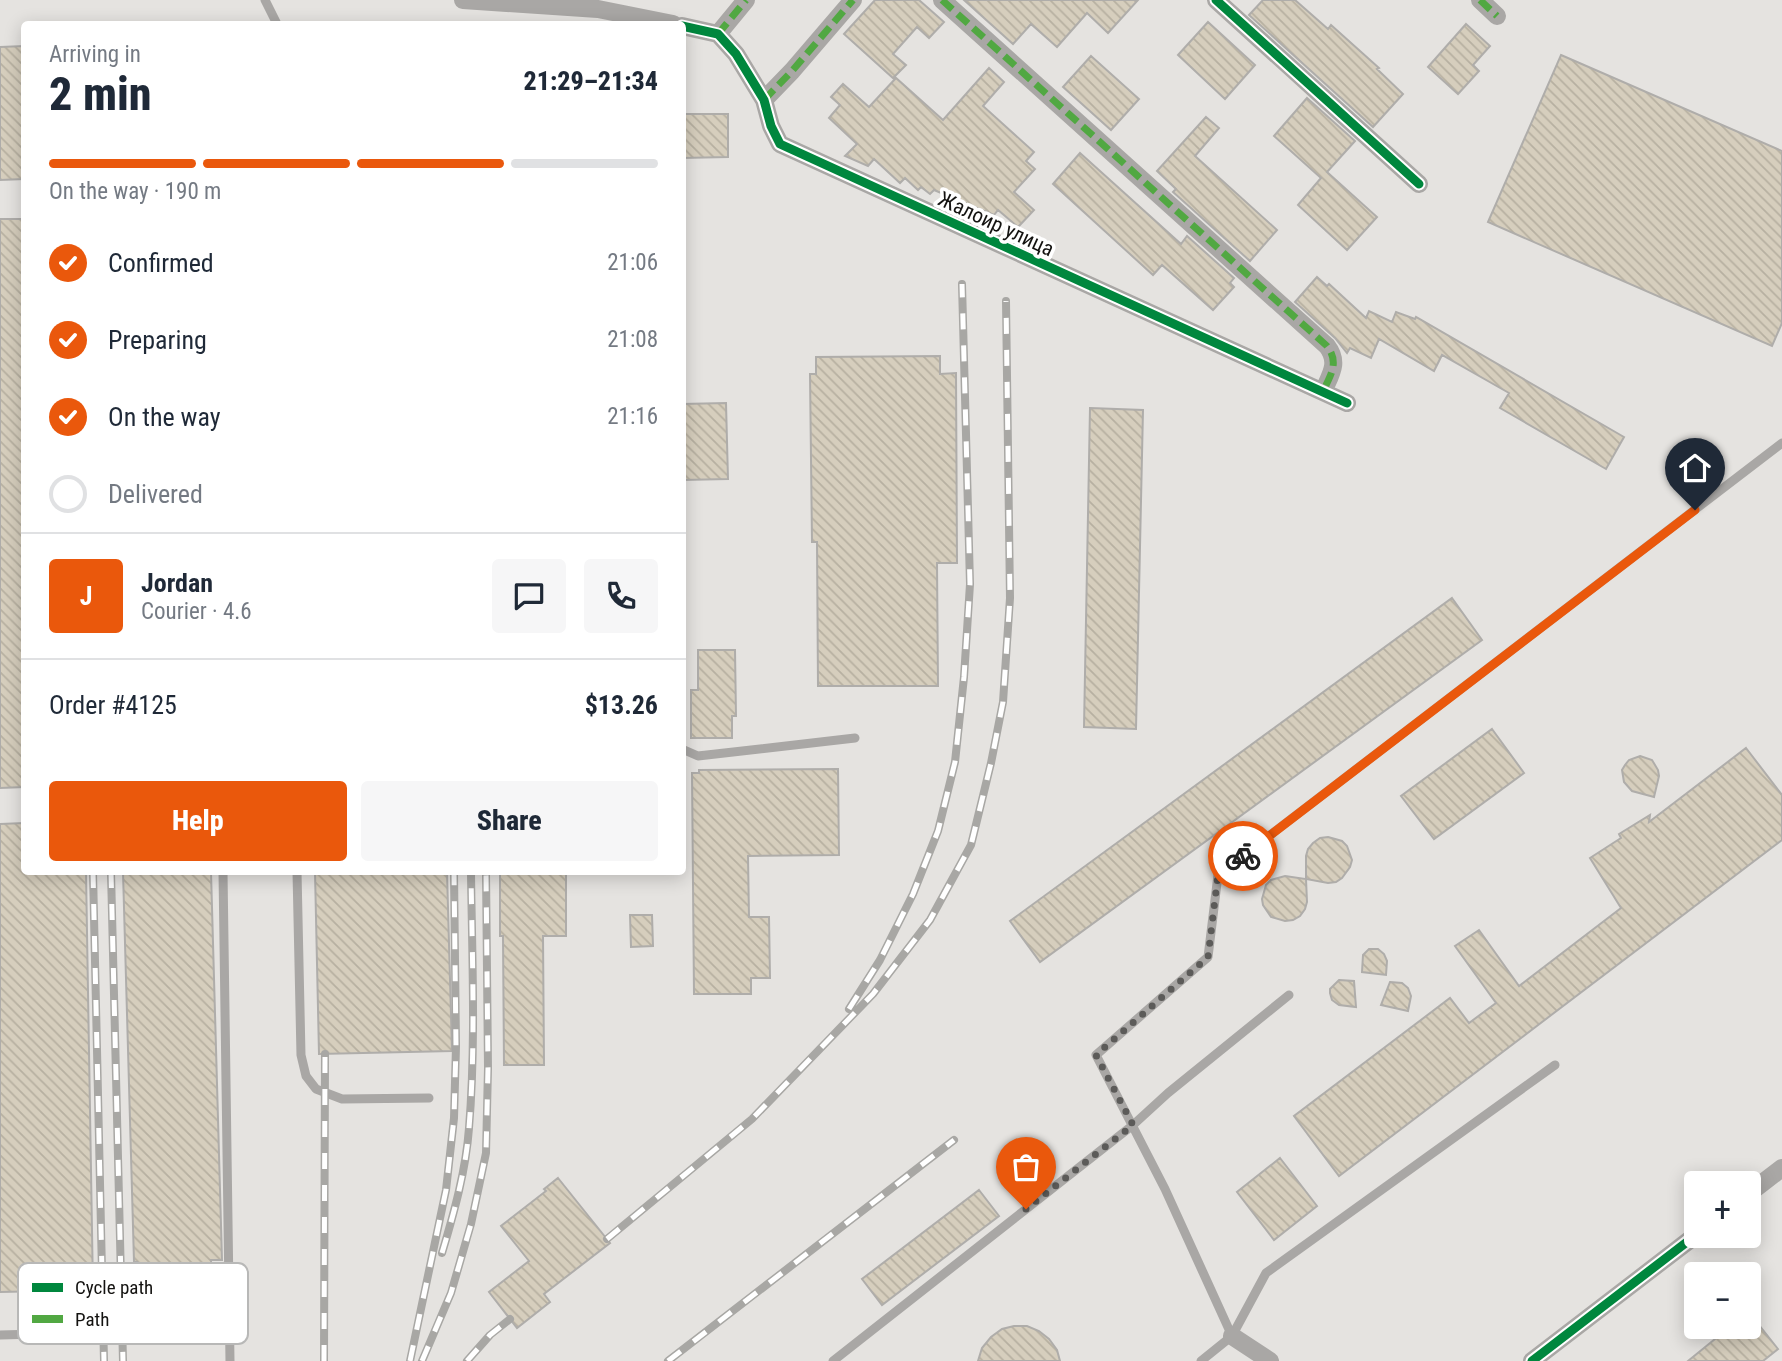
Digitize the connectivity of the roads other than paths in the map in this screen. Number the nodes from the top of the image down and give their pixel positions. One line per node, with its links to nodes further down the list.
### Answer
1 (265, 0): 9 (lane)
2 (463, 0): 10 (street)
3 (746, 0): 12 (street)
4 (853, 0): 13 (street)
5 (942, 0): 15 (street)
6 (1216, 0): 14 (street)
7 (1480, 0): 8 (street)
8 (1497, 16)
9 (276, 21)
10 (658, 21)
11 (686, 27): 12 (street)
12 (718, 34): 13 (street, Жалоир улица)
13 (764, 100): 15 (street, Жалоир улица)
14 (1419, 184)
15 (1323, 392): 16 (street, Жалоир улица)
16 (1347, 403)
17 (1782, 443): 25 (lane)
18 (855, 738): 19 (lane)
19 (686, 751)
20 (223, 875): 29 (lane)
21 (297, 875): 24 (lane)
22 (1289, 995): 25 (lane)
23 (1555, 1065): 32 (lane)
24 (429, 1098)
25 (1133, 1125): 32 (lane); 33 (lane)
26 (1782, 1168): 27 (street)
27 (1761, 1184)
28 (1684, 1244): 36 (street)
29 (228, 1263)
30 (0, 1335): 31 (lane)
31 (18, 1335)
32 (1232, 1336): 34 (lane); 35 (street)
33 (833, 1361)
34 (1201, 1361)
35 (1270, 1361)
36 (1532, 1361)

